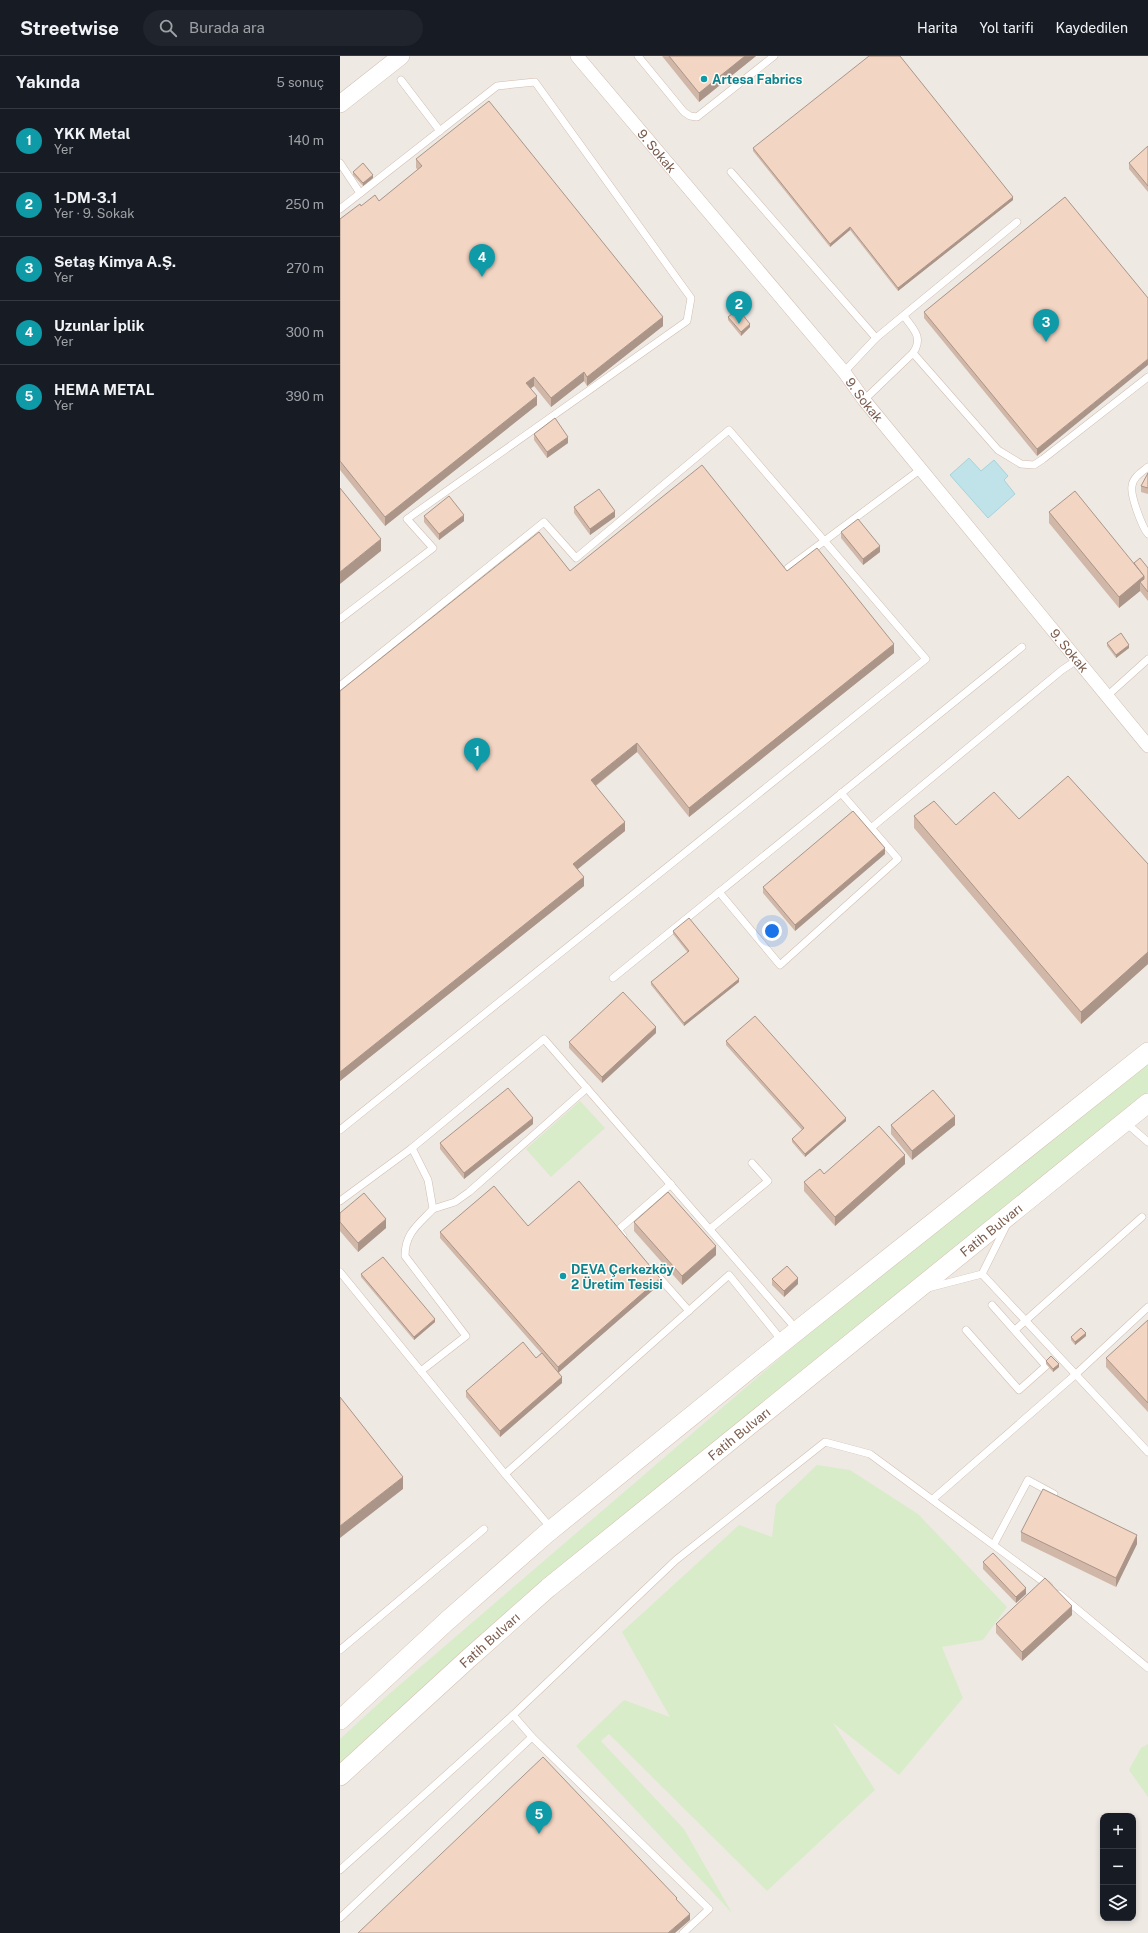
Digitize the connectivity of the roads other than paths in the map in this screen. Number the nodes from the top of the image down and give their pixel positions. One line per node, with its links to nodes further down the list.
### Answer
1 (401, 56): 6 (street)
2 (576, 56): 16 (street, 9. Sokak)
3 (638, 56): 4 (lane)
4 (774, 56)
5 (401, 80): 7 (lane)
6 (340, 104)
7 (440, 131): 10 (lane); 24 (lane)
8 (340, 163): 10 (lane)
9 (731, 172): 14 (lane)
10 (360, 193): 11 (lane)
11 (340, 209)
12 (1017, 222): 13 (lane)
13 (904, 316): 14 (lane); 15 (lane)
14 (876, 338): 16 (lane)
15 (913, 353): 17 (lane); 18 (lane)
16 (844, 372): 18 (street, 9. Sokak)
17 (1148, 377)
18 (864, 400): 20 (street, 9. Sokak)
19 (1148, 467): 21 (lane)
20 (921, 469): 22 (lane); 27 (street, 9. Sokak)
21 (1148, 534)
22 (824, 541): 23 (lane); 28 (lane); 39 (lane)
23 (788, 568)
24 (340, 619)
25 (1022, 647): 31 (lane)
26 (1148, 659): 29 (lane)
27 (1077, 660): 29 (street, 9. Sokak); 32 (lane)
28 (340, 686)
29 (1107, 696): 30 (street, 9. Sokak)
30 (1148, 746)
31 (841, 793): 32 (lane); 33 (lane)
32 (871, 828): 33 (lane)
33 (719, 892): 34 (lane)
34 (613, 978)
35 (1148, 1052): 60 (main road)
36 (587, 1088): 41 (lane); 43 (lane); 45 (lane)
37 (1148, 1103): 38 (main road, Fatih Bulvarı)
38 (1124, 1122): 40 (lane); 46 (main road, Fatih Bulvarı)
39 (340, 1130)
40 (1148, 1142)
41 (412, 1148): 44 (lane); 45 (lane)
42 (752, 1163): 48 (lane)
43 (671, 1184): 48 (lane); 49 (lane)
44 (340, 1201)
45 (433, 1209): 61 (lane)
46 (1012, 1212): 52 (lane); 53 (main road, Fatih Bulvarı)
47 (1142, 1217): 57 (lane)
48 (710, 1229): 60 (lane)
49 (628, 1242)
50 (643, 1259): 56 (lane)
51 (340, 1272): 61 (lane)
52 (982, 1274): 53 (lane); 57 (lane)
53 (915, 1292): 75 (main road, Fatih Bulvarı)
54 (992, 1305): 59 (lane)
55 (1148, 1307): 62 (lane)
56 (689, 1311): 60 (lane); 64 (lane)
57 (1025, 1321): 59 (lane); 62 (lane)
58 (966, 1330): 59 (lane)
59 (1015, 1330)
60 (791, 1337): 68 (main road)
61 (421, 1371): 64 (lane)
62 (1075, 1375): 63 (lane); 66 (lane)
63 (1148, 1452)
64 (505, 1474): 68 (lane)
65 (1054, 1494): 69 (lane)
66 (932, 1499): 69 (lane); 72 (lane)
67 (484, 1529): 70 (lane)
68 (552, 1529): 73 (main road)
69 (994, 1544): 71 (lane)
70 (340, 1650)
71 (1148, 1668)
72 (513, 1715): 74 (lane); 76 (lane)
73 (340, 1720)
74 (532, 1737): 77 (lane); 78 (lane)
75 (340, 1776)
76 (340, 1870)
77 (340, 1918)
78 (683, 1933)

